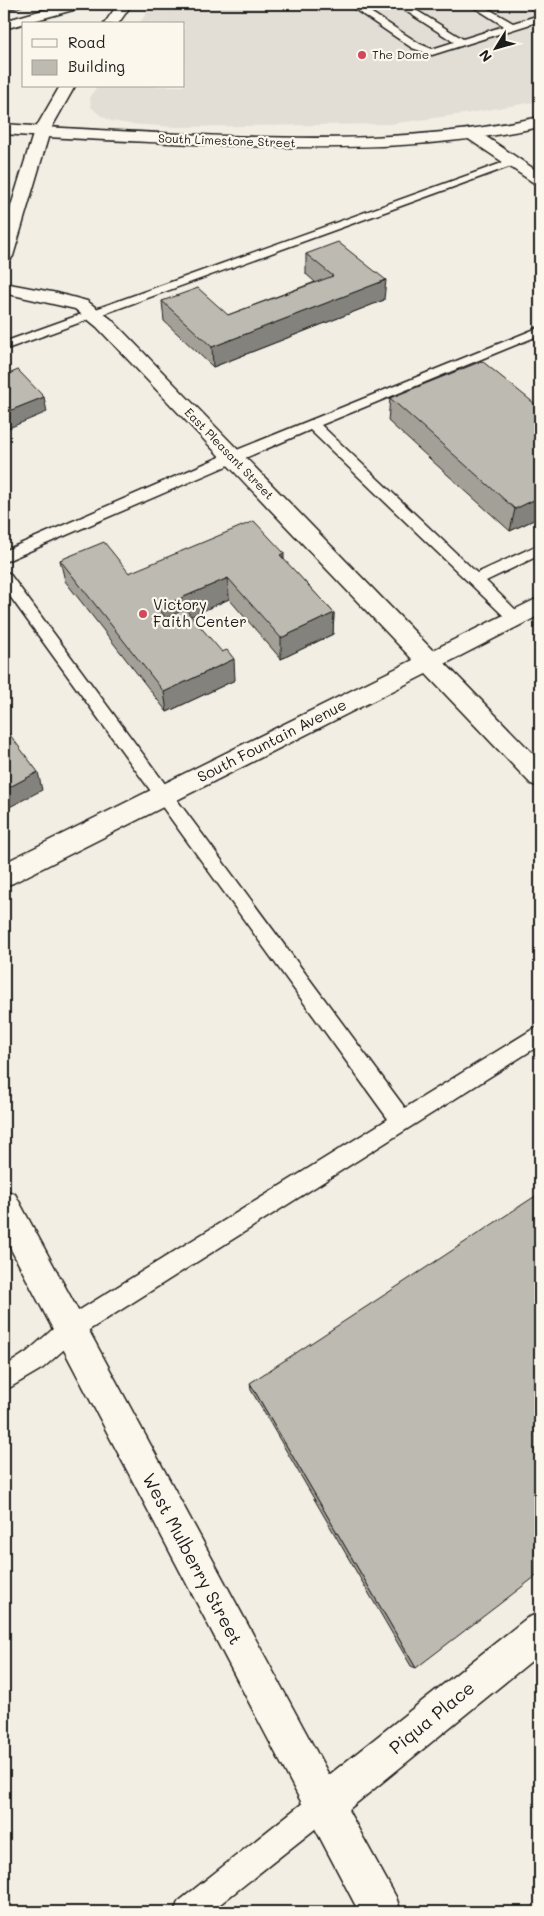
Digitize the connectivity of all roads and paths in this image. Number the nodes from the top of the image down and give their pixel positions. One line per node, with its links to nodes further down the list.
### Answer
1 (79, 4): 10 (street)
2 (125, 4): 9 (street)
3 (352, 4): 12 (lane)
4 (400, 4): 12 (lane)
5 (474, 4): 11 (lane)
6 (529, 4): 7 (lane)
7 (540, 10)
8 (540, 18): 11 (lane)
9 (112, 22)
10 (4, 25)
11 (512, 27): 12 (lane)
12 (462, 43)
13 (67, 88): 16 (street)
14 (540, 122): 17 (street, South Limestone Street)
15 (4, 129): 16 (street, South Limestone Street)
16 (42, 131): 17 (street, South Limestone Street); 20 (street)
17 (473, 135): 18 (street)
18 (513, 162): 19 (street); 22 (lane)
19 (540, 180)
20 (4, 256)
21 (4, 288): 22 (street, East Pleasant Street)
22 (92, 314): 24 (lane); 26 (street, East Pleasant Street)
23 (540, 331): 25 (lane)
24 (4, 346)
25 (312, 424): 26 (lane); 30 (lane)
26 (232, 457): 28 (lane); 33 (street, East Pleasant Street)
27 (540, 549): 30 (lane)
28 (4, 557)
29 (4, 577): 35 (lane)
30 (475, 580): 32 (lane)
31 (540, 605): 32 (street, South Fountain Avenue)
32 (515, 618): 33 (street, South Fountain Avenue)
33 (429, 662): 34 (street, East Pleasant Street); 35 (street, South Fountain Avenue)
34 (540, 777)
35 (163, 795): 36 (street, South Fountain Avenue); 38 (lane)
36 (4, 875)
37 (540, 1036): 38 (lane)
38 (403, 1122): 40 (lane)
39 (4, 1205): 40 (street, West Mulberry Street)
40 (70, 1329): 41 (lane); 43 (street, West Mulberry Street)
41 (4, 1380)
42 (540, 1631): 43 (street, Piqua Place)
43 (324, 1804): 44 (lane); 45 (street, West Mulberry Street)
44 (188, 1912)
45 (381, 1912)

